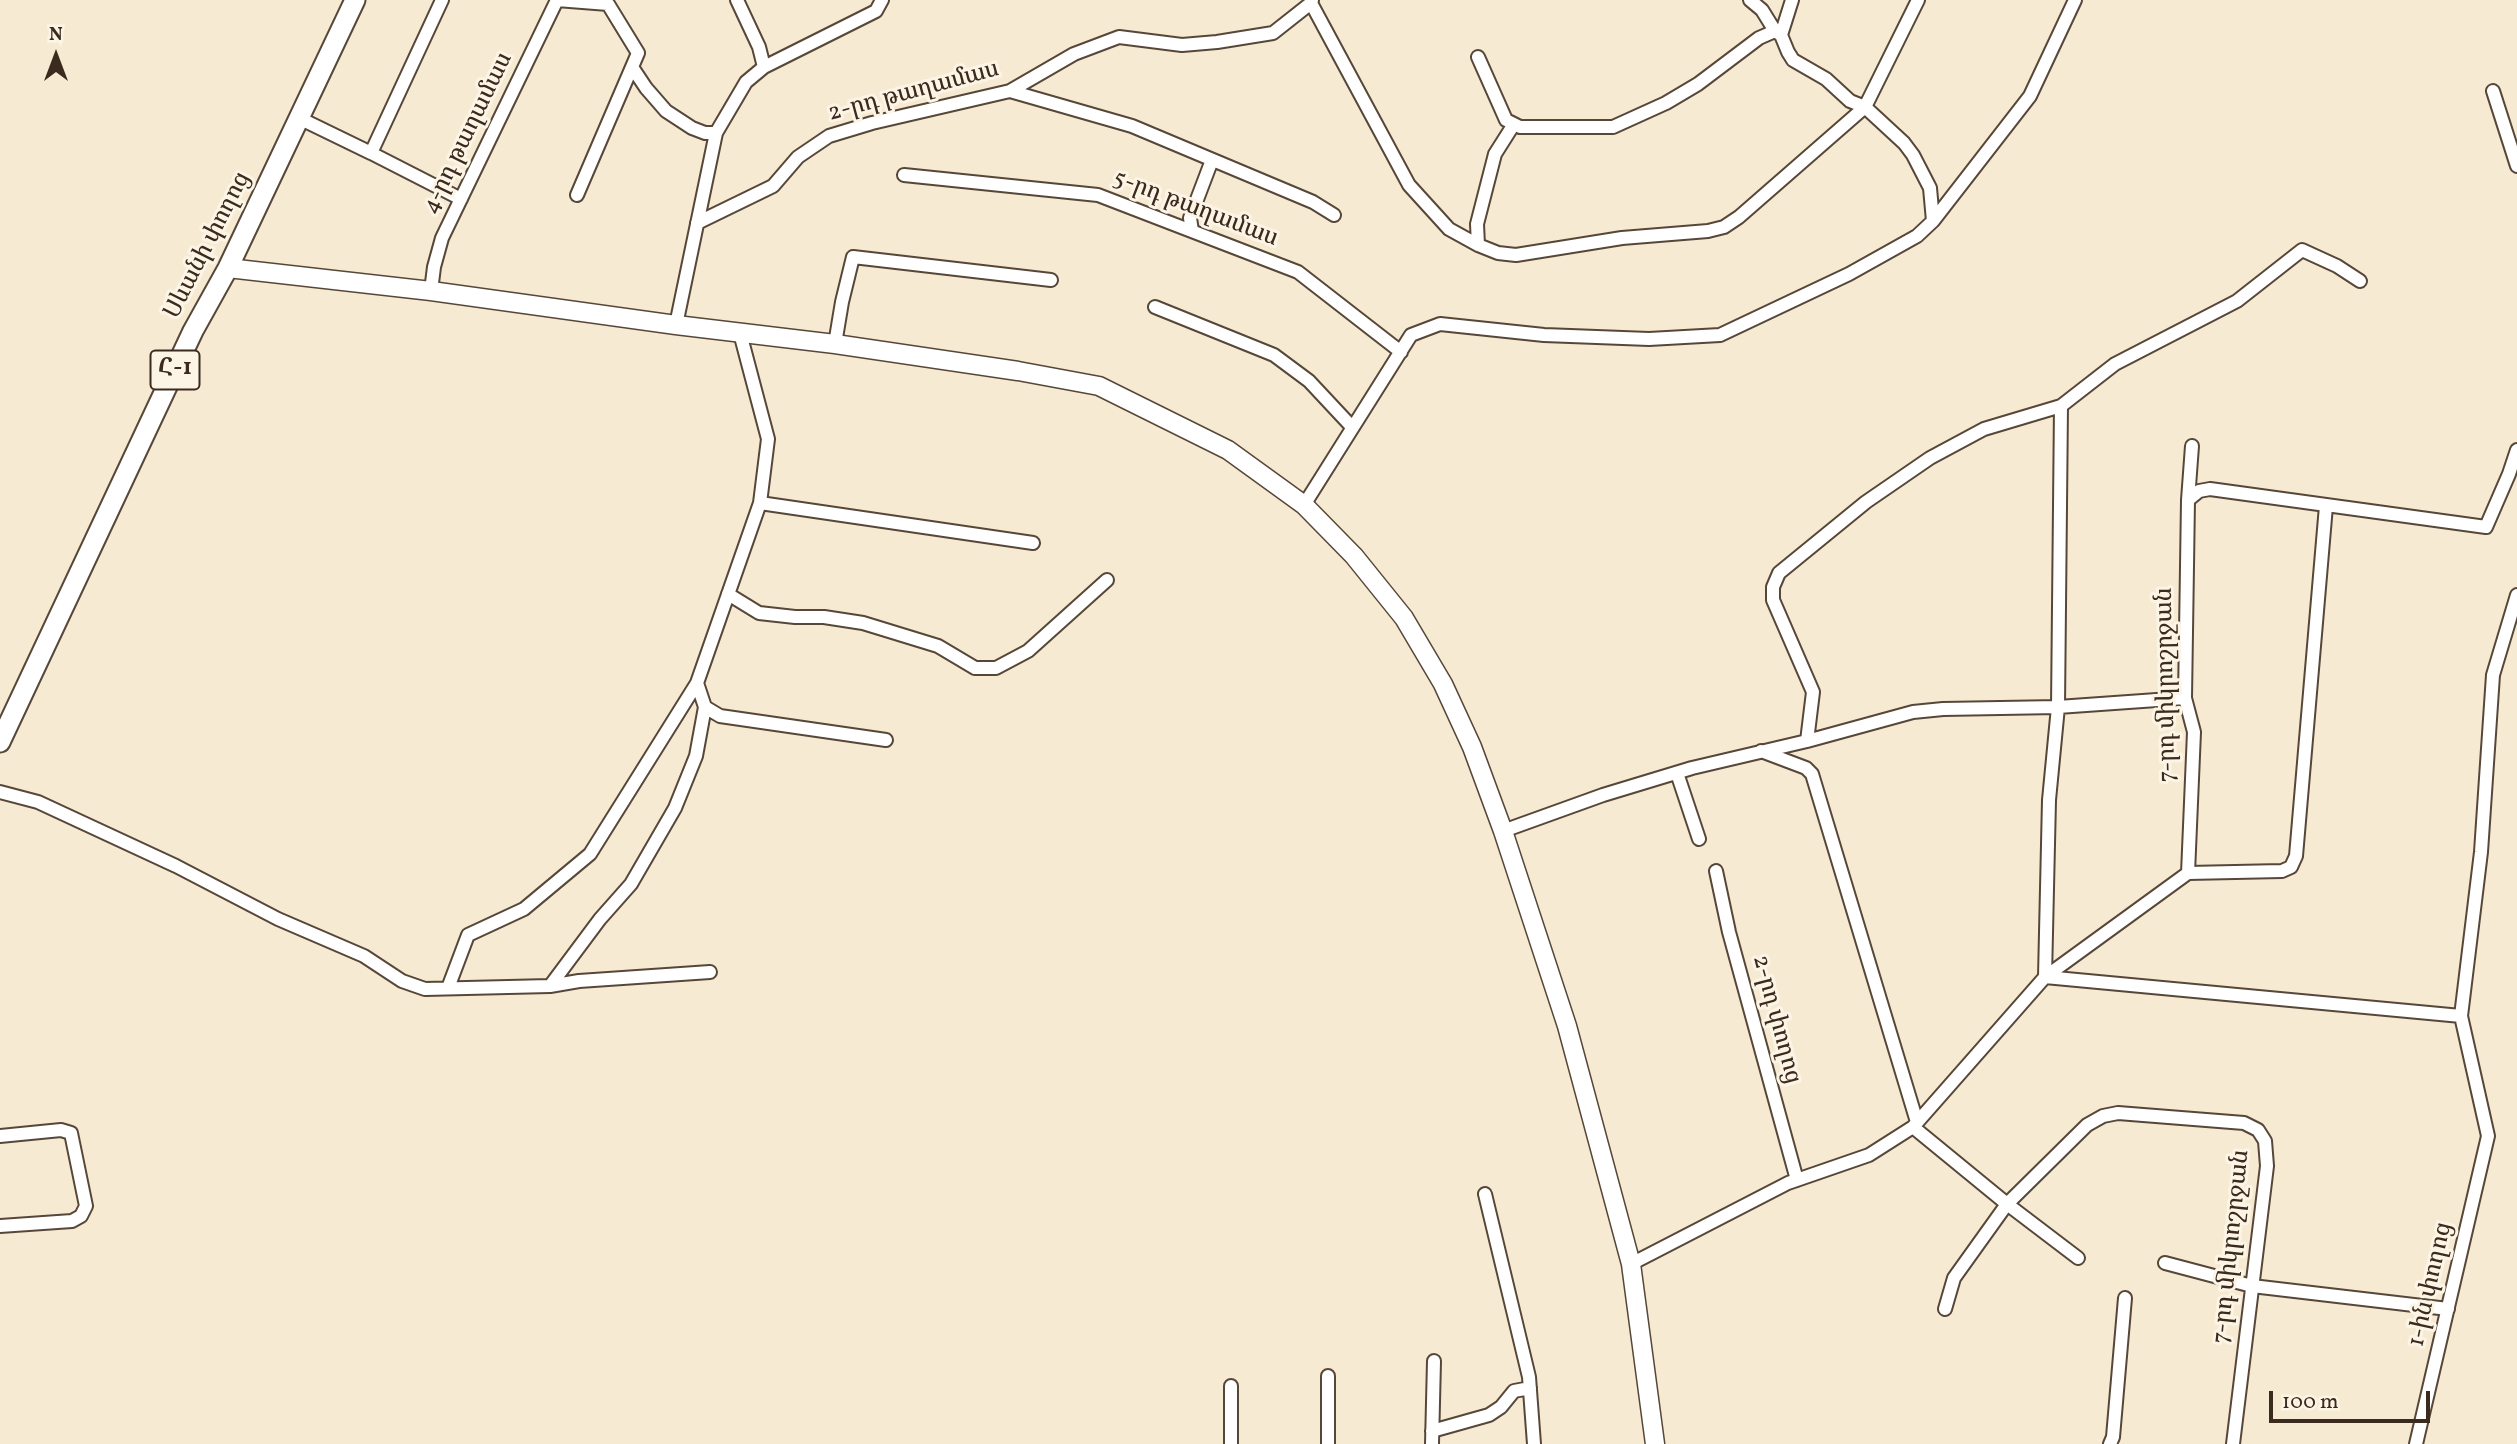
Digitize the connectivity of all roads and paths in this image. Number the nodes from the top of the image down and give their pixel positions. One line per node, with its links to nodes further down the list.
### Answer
1 (355, 0): 19 (main road, Սևանի փողոց / Հ-1)
2 (442, 0): 22 (street)
3 (557, 0): 11 (street); 27 (street, 4-րդ թաղամաս)
4 (737, 0): 15 (street)
5 (882, 0): 15 (street)
6 (1750, 0): 12 (street)
7 (1792, 0): 12 (street)
8 (1918, 0): 18 (street)
9 (2075, 0): 29 (street)
10 (1312, 1): 16 (street, 2-րդ թաղամաս); 32 (street)
11 (607, 2): 14 (street)
12 (1778, 33): 18 (street); 20 (street)
13 (1478, 57): 20 (street)
14 (632, 67): 21 (street); 26 (street)
15 (764, 67): 21 (street)
16 (1010, 91): 23 (street); 30 (street, 2-րդ թաղամաս)
17 (2493, 91): 24 (street)
18 (1865, 107): 29 (street); 32 (street)
19 (299, 118): 22 (street); 33 (main road, Սևանի փողոց / Հ-1)
20 (1514, 124): 32 (street)
21 (716, 133): 30 (street)
22 (371, 153): 27 (street)
23 (1212, 160): 28 (street); 31 (street)
24 (2517, 166)
25 (904, 175): 31 (street, 5-րդ թաղամաս)
26 (577, 195)
27 (460, 199): 36 (street, 4-րդ թաղամաս)
28 (1334, 215)
29 (1933, 220): 41 (street)
30 (697, 223): 38 (street)
31 (1192, 231): 41 (street, 5-րդ թաղամաս)
32 (1478, 245)
33 (228, 268): 36 (main road); 60 (main road, Սևանի փողոց / Հ-1)
34 (1051, 280): 40 (street)
35 (2360, 281): 42 (street)
36 (431, 291): 38 (main road)
37 (1155, 307): 43 (street)
38 (676, 325): 39 (main road)
39 (740, 333): 40 (main road); 47 (street)
40 (835, 344): 48 (main road)
41 (1401, 352): 43 (street)
42 (2061, 406): 57 (street); 59 (street)
43 (1352, 427): 48 (street)
44 (2192, 446): 46 (street, 7-րդ միկրոշրջան)
45 (2517, 450): 49 (street)
46 (2188, 500): 49 (street); 55 (street, 7-րդ միկրոշրջան)
47 (760, 503): 50 (street); 52 (street)
48 (1304, 505): 64 (main road)
49 (2326, 506): 67 (street)
50 (1033, 543)
51 (1107, 580): 52 (street)
52 (728, 594): 54 (street)
53 (2517, 594): 72 (street)
54 (697, 683): 56 (street); 71 (street)
55 (2185, 698): 57 (street); 67 (street, 7-րդ միկրոշրջան)
56 (705, 707): 58 (street); 70 (street)
57 (2058, 707): 59 (street); 69 (street)
58 (886, 740)
59 (1807, 741): 61 (street)
60 (0, 742)
61 (1759, 750): 62 (street); 73 (street)
62 (1678, 772): 64 (street); 65 (street)
63 (0, 792): 71 (street)
64 (1503, 831): 80 (main road)
65 (1699, 839)
66 (1716, 872): 75 (street, 2-րդ փողոց)
67 (2188, 873): 69 (street)
68 (710, 972): 70 (street)
69 (2045, 977): 72 (street); 73 (street)
70 (550, 986): 71 (street)
71 (448, 988)
72 (2461, 1016): 85 (street, 1-ին փողոց)
73 (1915, 1124): 75 (street); 77 (street)
74 (0, 1136): 78 (street)
75 (1797, 1180): 80 (street)
76 (1485, 1194): 89 (street)
77 (2007, 1204): 79 (street); 82 (street, 7-րդ միկրոշրջան); 84 (street, 7-րդ միկրոշրջան)
78 (0, 1226)
79 (2078, 1258)
80 (1632, 1264): 94 (main road)
81 (2165, 1264): 82 (street)
82 (2252, 1286): 85 (street); 96 (street, 7-րդ միկրոշրջան)
83 (2124, 1298): 95 (street)
84 (1945, 1309)
85 (2448, 1309): 97 (street, 1-ին փողոց)
86 (1434, 1361): 90 (street)
87 (1328, 1376): 92 (street)
88 (1231, 1386): 91 (street)
89 (1530, 1388): 90 (street); 93 (street)
90 (1432, 1438)
91 (1231, 1444)
92 (1328, 1444)
93 (1534, 1444)
94 (1655, 1444)
95 (2110, 1444)
96 (2233, 1444)
97 (2416, 1444)

